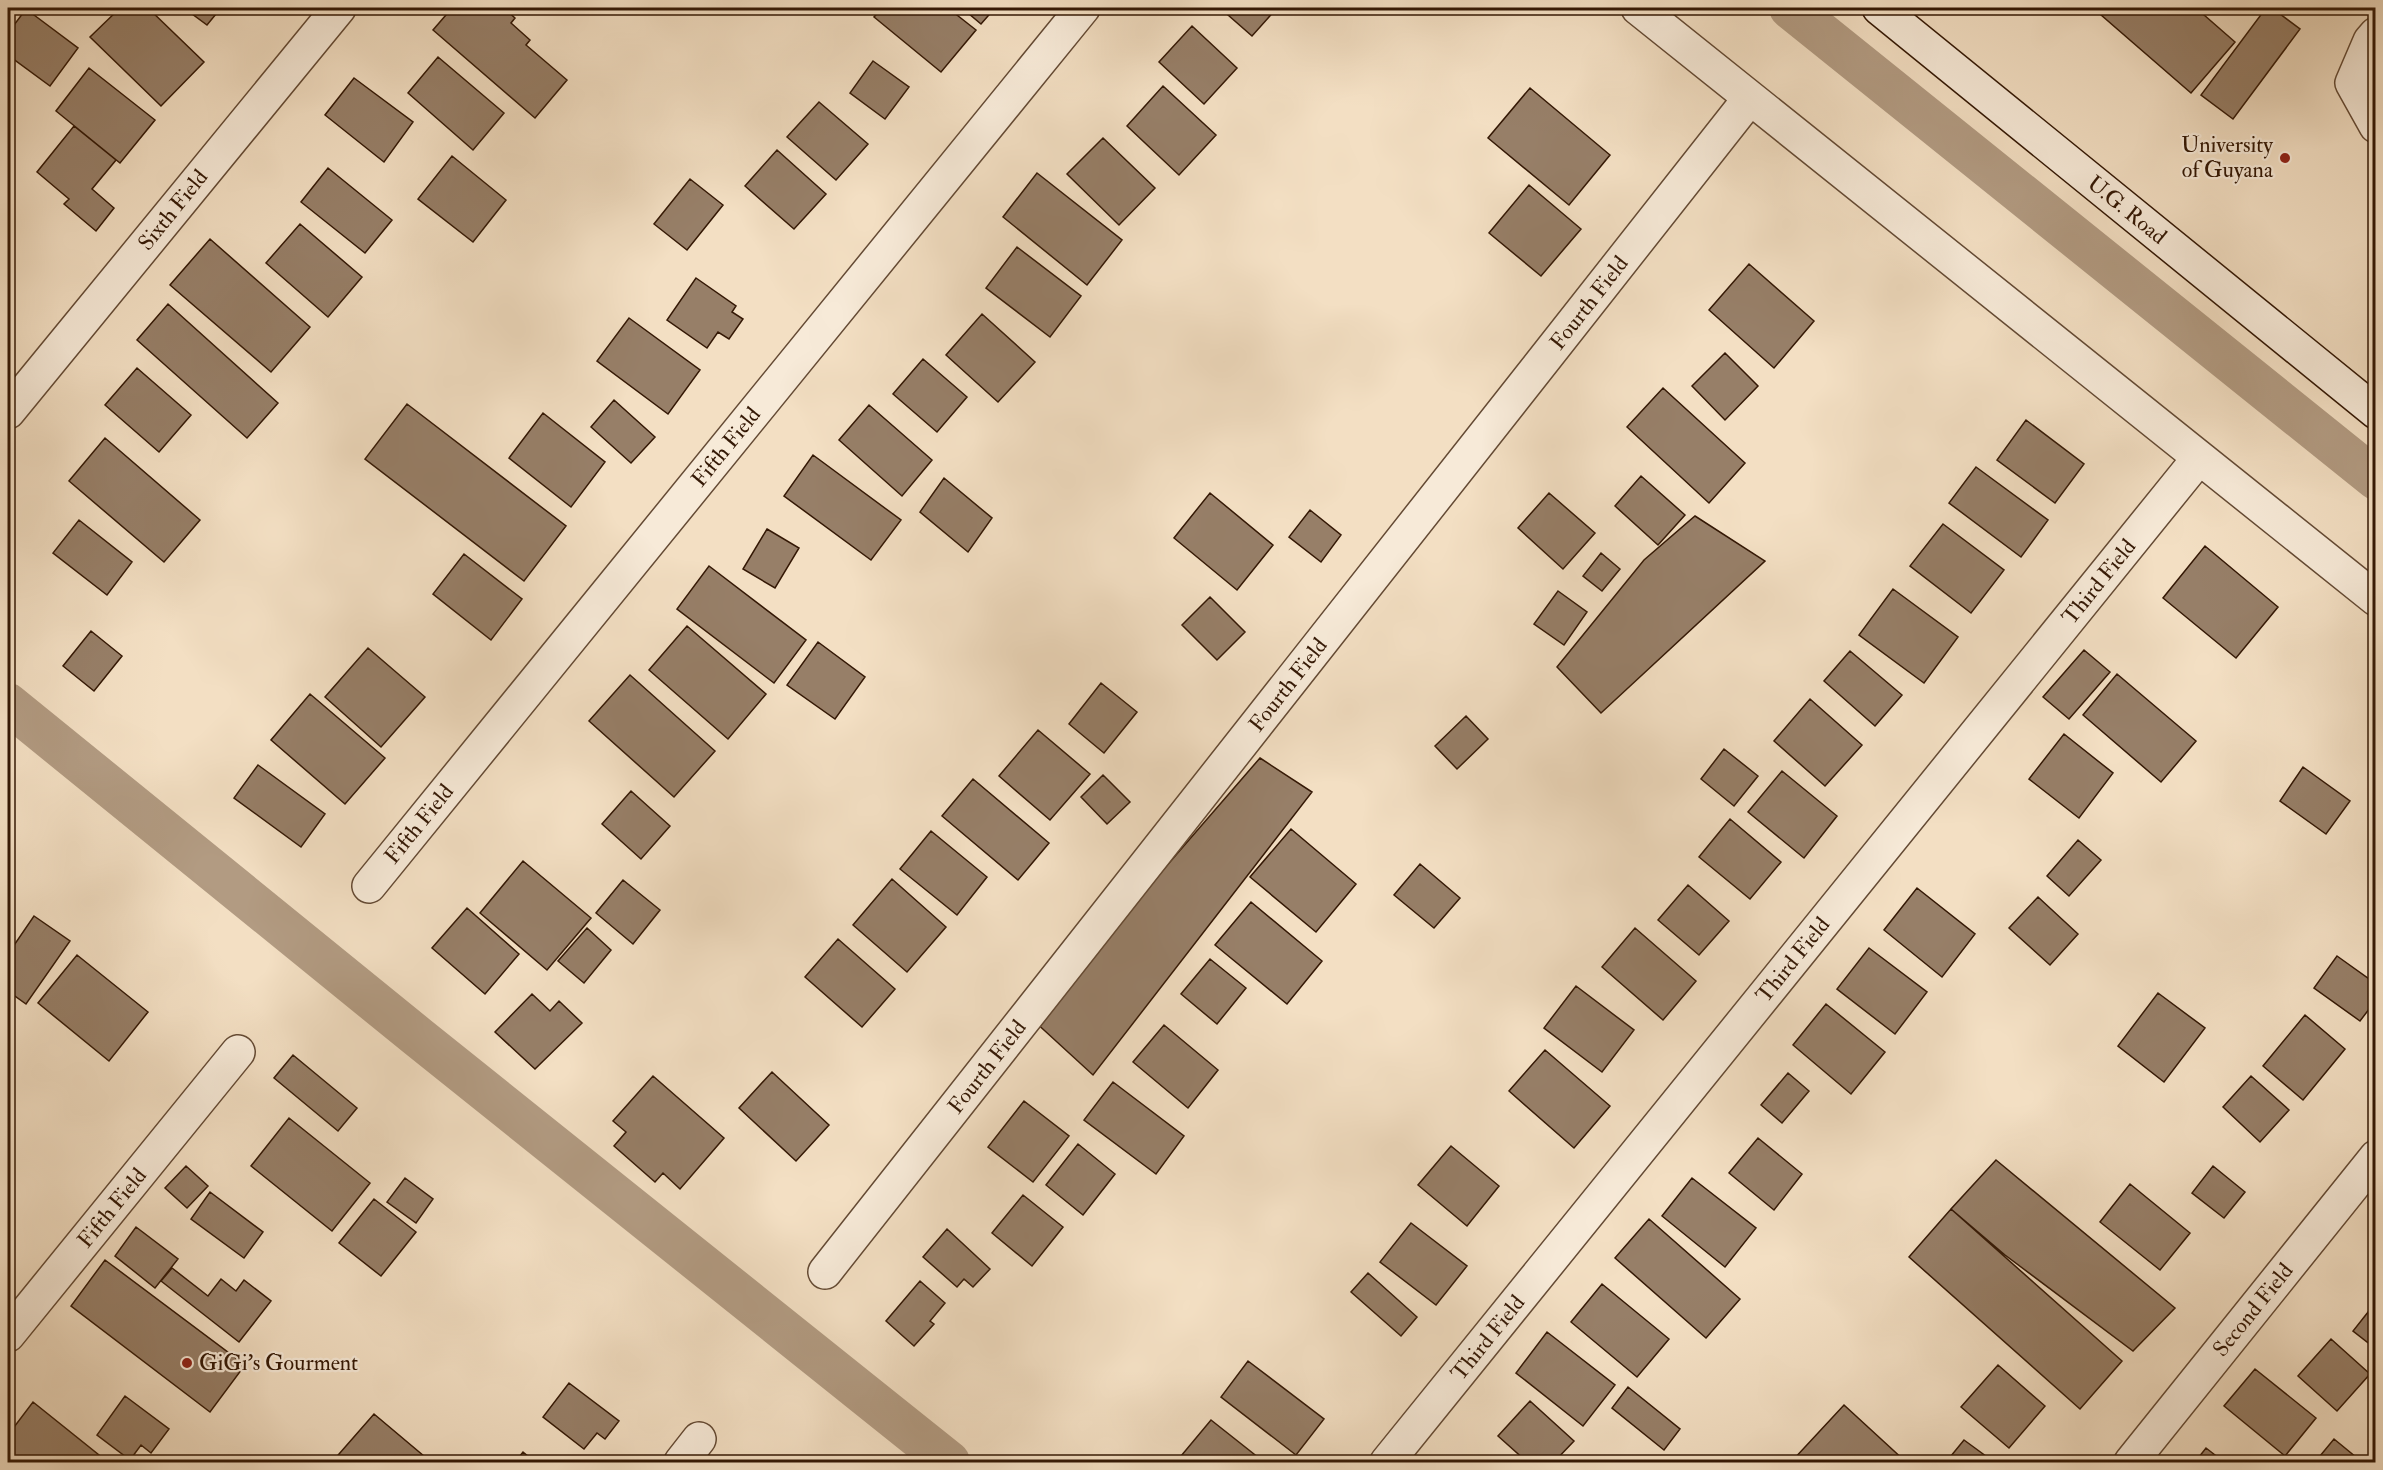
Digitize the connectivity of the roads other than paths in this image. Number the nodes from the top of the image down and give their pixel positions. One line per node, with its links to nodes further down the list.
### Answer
1 (339, 8): 8 (street, Sixth Field)
2 (1083, 8): 12 (street, Fifth Field)
3 (1638, 8): 6 (street)
4 (1879, 8): 9 (street, U.G. Road)
5 (2376, 34): 7 (street)
6 (1750, 98): 10 (street); 15 (street, Fourth Field)
7 (2376, 126)
8 (8, 412)
9 (2376, 412)
10 (2199, 458): 11 (street); 17 (street, Third Field)
11 (2376, 599)
12 (369, 886)
13 (238, 1052): 16 (street, Fifth Field)
14 (2376, 1157): 18 (street, Second Field)
15 (825, 1272)
16 (8, 1335)
17 (1387, 1462)
18 (2131, 1462)

